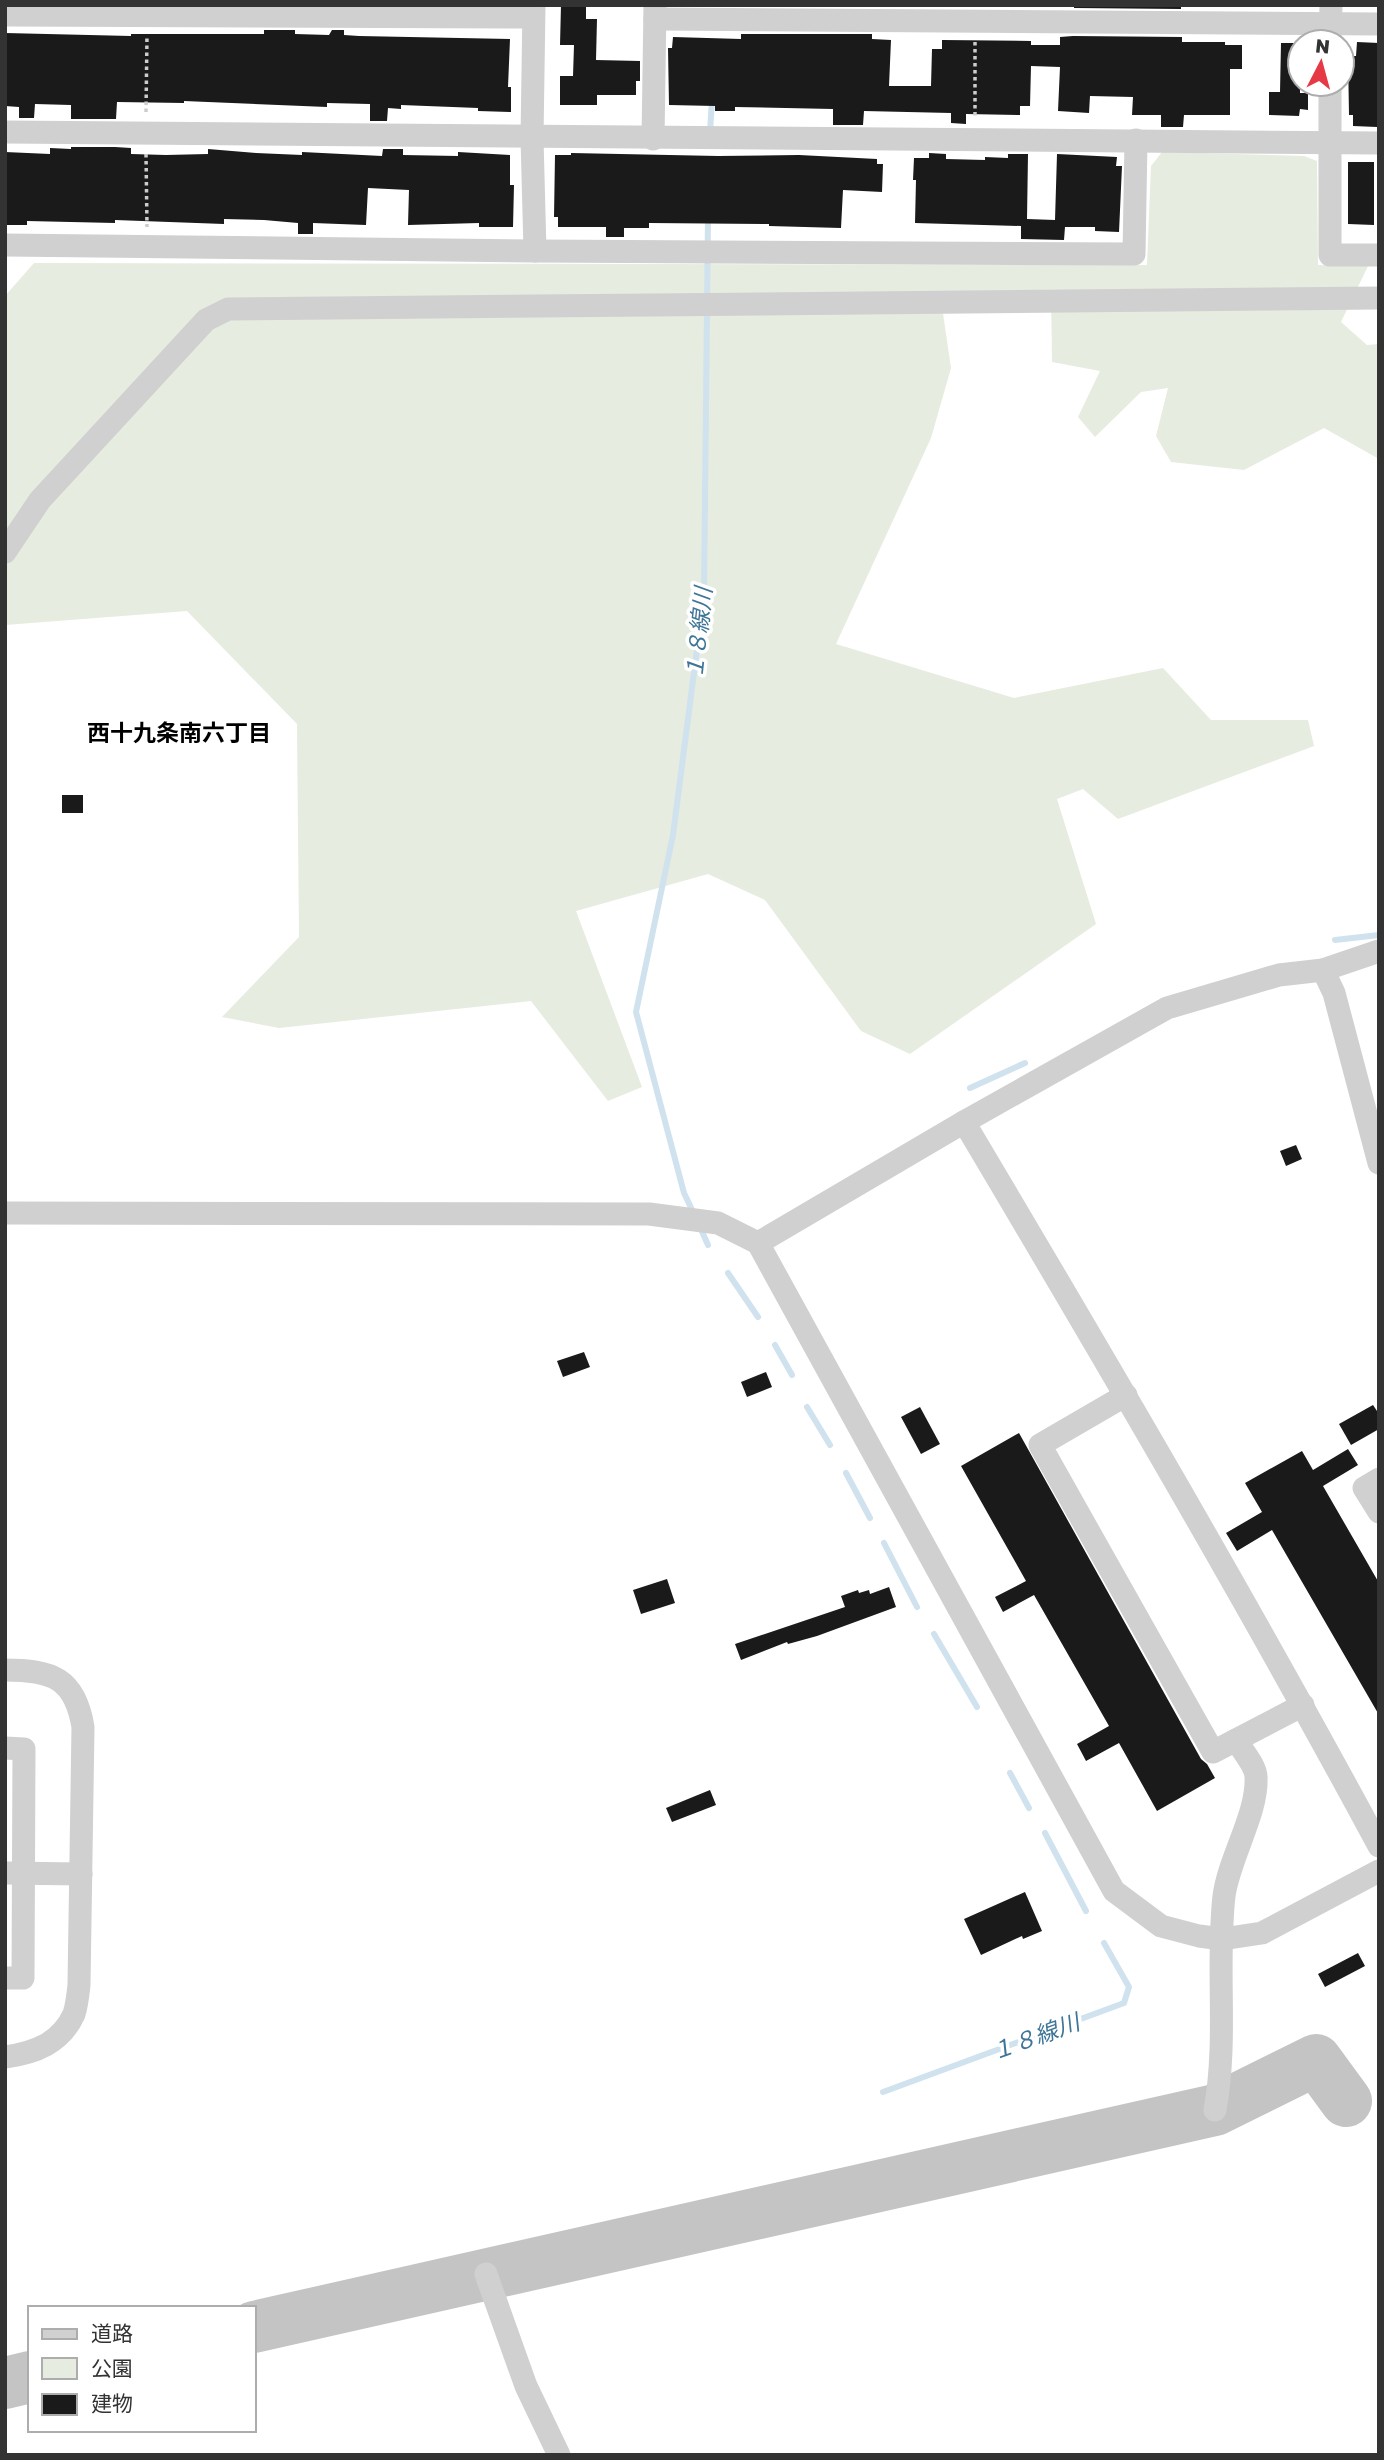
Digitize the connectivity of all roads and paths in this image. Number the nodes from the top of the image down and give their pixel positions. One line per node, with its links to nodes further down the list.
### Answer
1 (533, 11): 3 (street); 9 (street)
2 (655, 12): 4 (street); 10 (street)
3 (5, 15)
4 (975, 21): 5 (street); 11 (path)
5 (1330, 24): 6 (street)
6 (1379, 24)
7 (1330, 98): 13 (street)
8 (5, 132): 9 (street)
9 (532, 138): 10 (street); 16 (street)
10 (653, 139): 11 (street)
11 (975, 140): 12 (street)
12 (1136, 140): 13 (street); 16 (street)
13 (1329, 143): 14 (street); 17 (street)
14 (1379, 144)
15 (5, 245): 16 (street)
16 (535, 251)
17 (1379, 255)
18 (1379, 298): 19 (street)
19 (5, 552)
20 (1379, 951): 21 (street)
21 (1323, 970): 22 (street); 23 (street)
22 (964, 1122): 25 (street); 26 (street)
23 (1379, 1163)
24 (5, 1213): 25 (street)
25 (758, 1243): 37 (street)
26 (1126, 1395): 30 (street); 31 (street)
27 (1379, 1479): 28 (street)
28 (1379, 1512)
29 (5, 1670): 36 (street)
30 (1303, 1705): 31 (street); 33 (street)
31 (1236, 1740): 37 (street)
32 (5, 1748): 35 (street)
33 (1379, 1846)
34 (1379, 1871): 37 (street)
35 (14, 1874): 36 (street); 38 (street)
36 (81, 1874): 39 (street)
37 (1222, 1939): 40 (street)
38 (5, 1978)
39 (5, 2057)
40 (1215, 2110)
41 (486, 2274): 42 (street)
42 (559, 2455)

